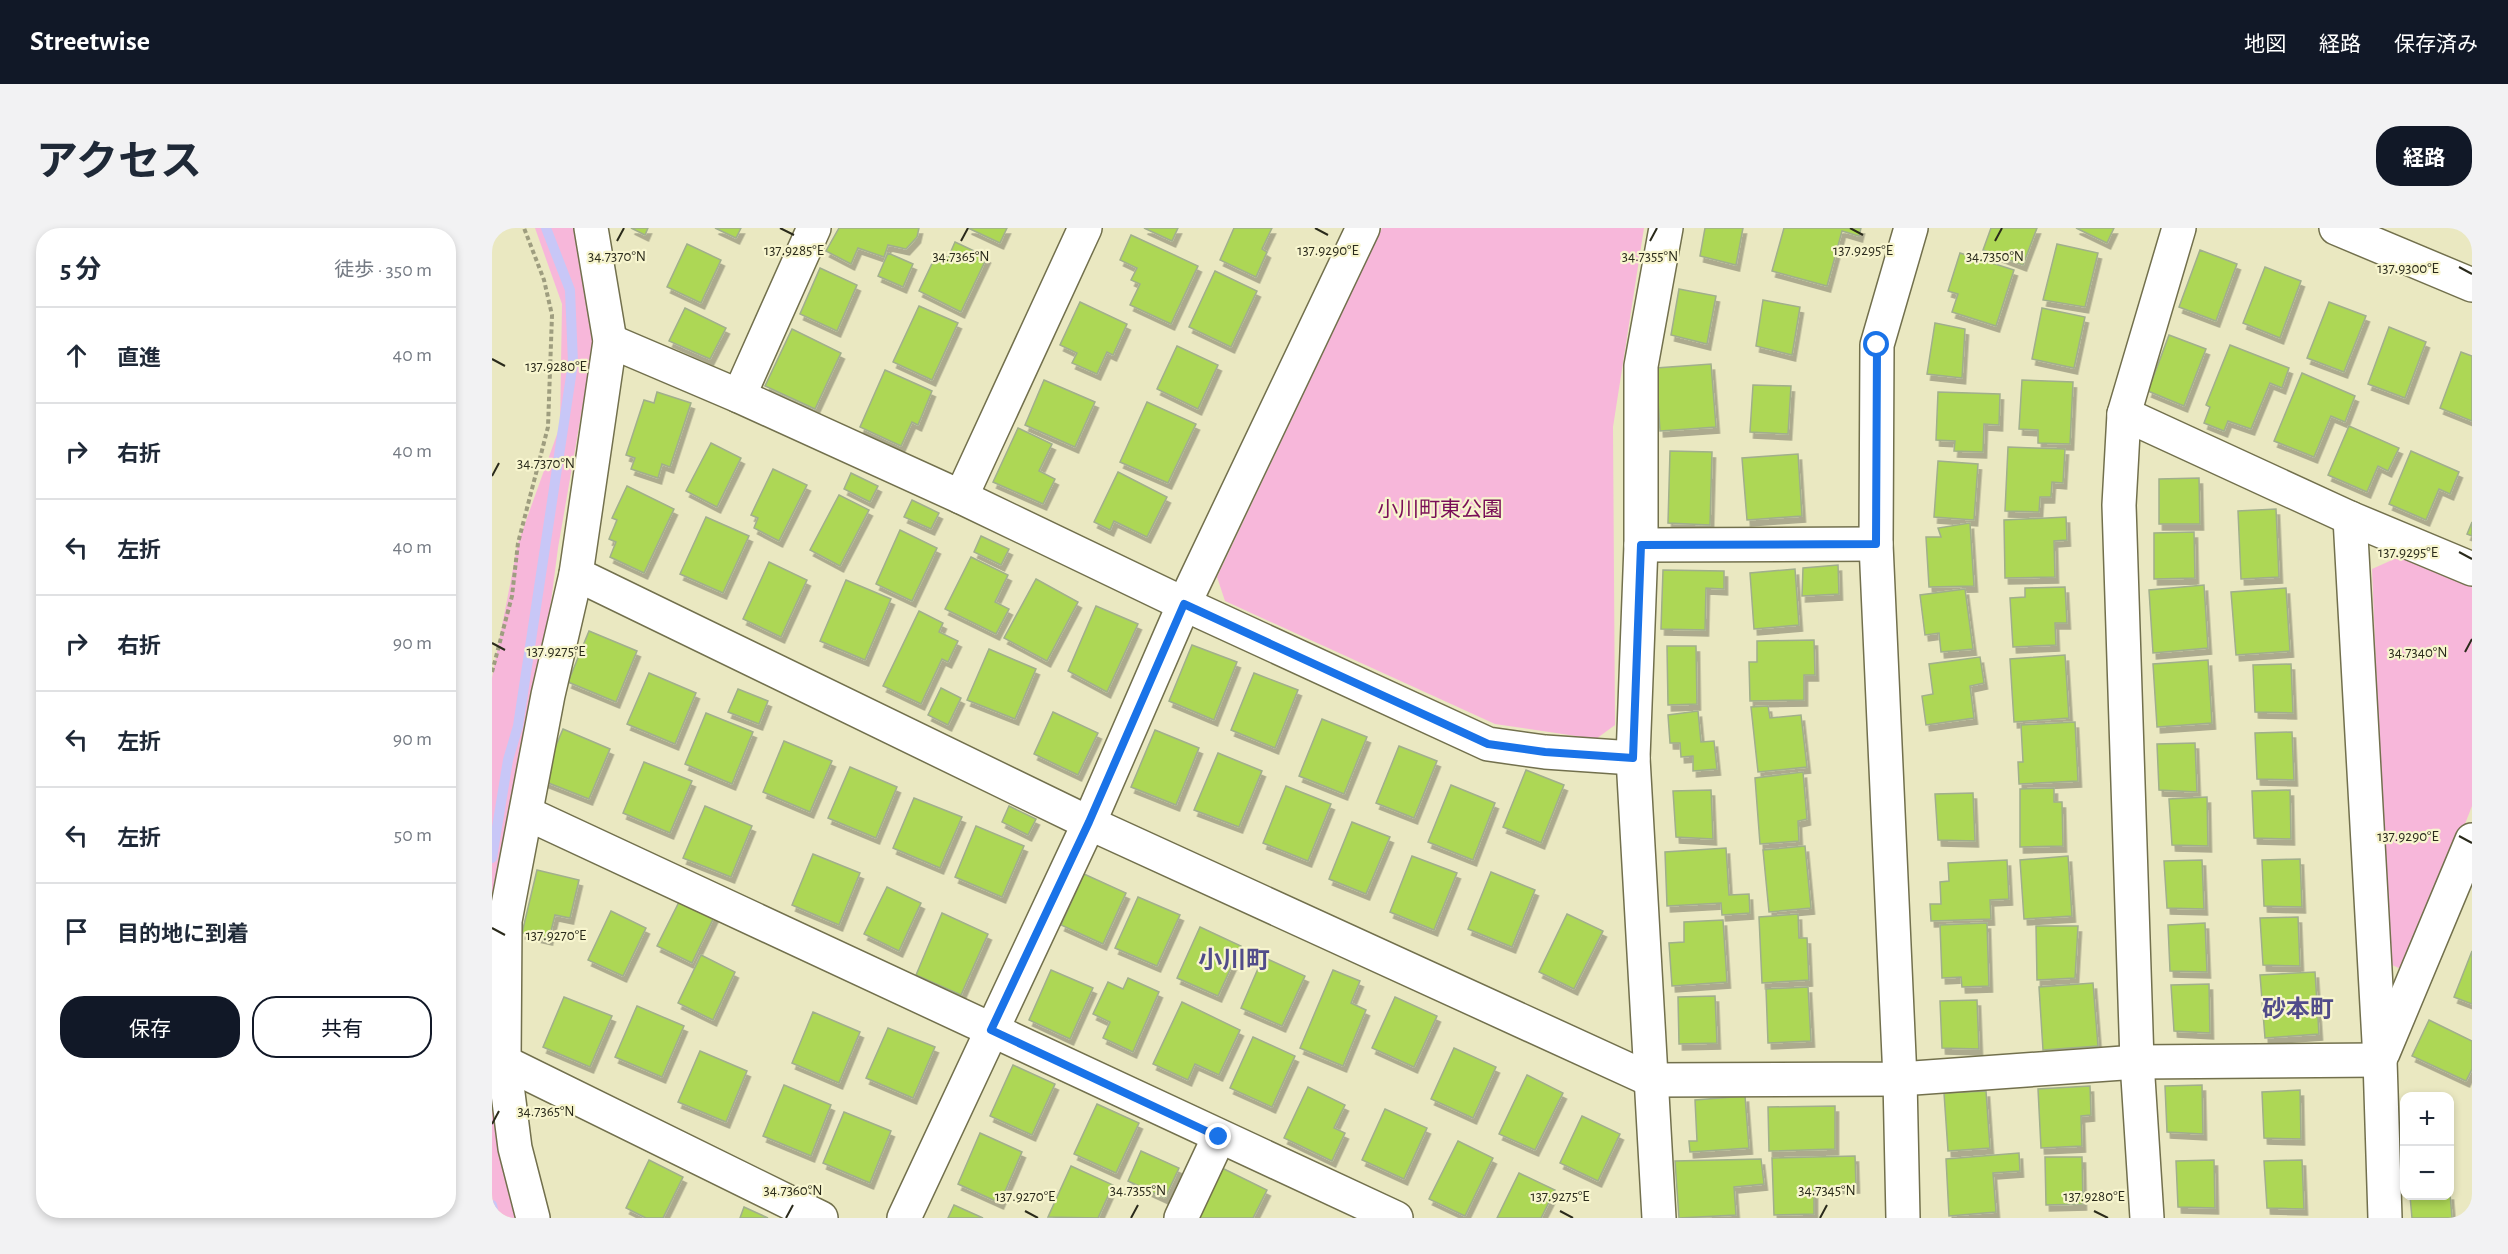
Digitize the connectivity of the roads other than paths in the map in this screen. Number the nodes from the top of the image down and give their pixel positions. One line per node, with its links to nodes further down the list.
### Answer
1 (591, 228): 10 (street)
2 (814, 228): 11 (street)
3 (1085, 228): 13 (street)
4 (1363, 228): 19 (street)
5 (1666, 228): 16 (street)
6 (1911, 228): 15 (street)
7 (2179, 228): 12 (street)
8 (2336, 228): 9 (street)
9 (2472, 285)
10 (610, 341): 11 (street); 18 (street)
11 (739, 396): 13 (street)
12 (2124, 414): 14 (street); 27 (street)
13 (961, 497): 19 (street)
14 (2350, 518): 17 (street); 25 (street)
15 (1876, 544): 16 (street); 29 (street)
16 (1641, 545): 20 (street)
17 (2472, 569)
18 (576, 574): 21 (street); 22 (street)
19 (1184, 604): 20 (street); 22 (street)
20 (1633, 758): 28 (street)
21 (526, 813): 24 (street); 26 (street)
22 (1089, 822): 24 (street); 28 (street)
23 (2472, 840): 25 (street)
24 (991, 1030): 30 (street); 33 (street)
25 (2380, 1060): 27 (street); 39 (street)
26 (504, 1062): 31 (street); 32 (street)
27 (2137, 1062): 29 (street); 38 (street)
28 (1651, 1080): 29 (street); 36 (street)
29 (1899, 1080): 37 (street)
30 (1219, 1137): 34 (street); 35 (street)
31 (533, 1218)
32 (821, 1218)
33 (904, 1218)
34 (1181, 1218)
35 (1396, 1218)
36 (1659, 1218)
37 (1903, 1218)
38 (2147, 1218)
39 (2385, 1218)

